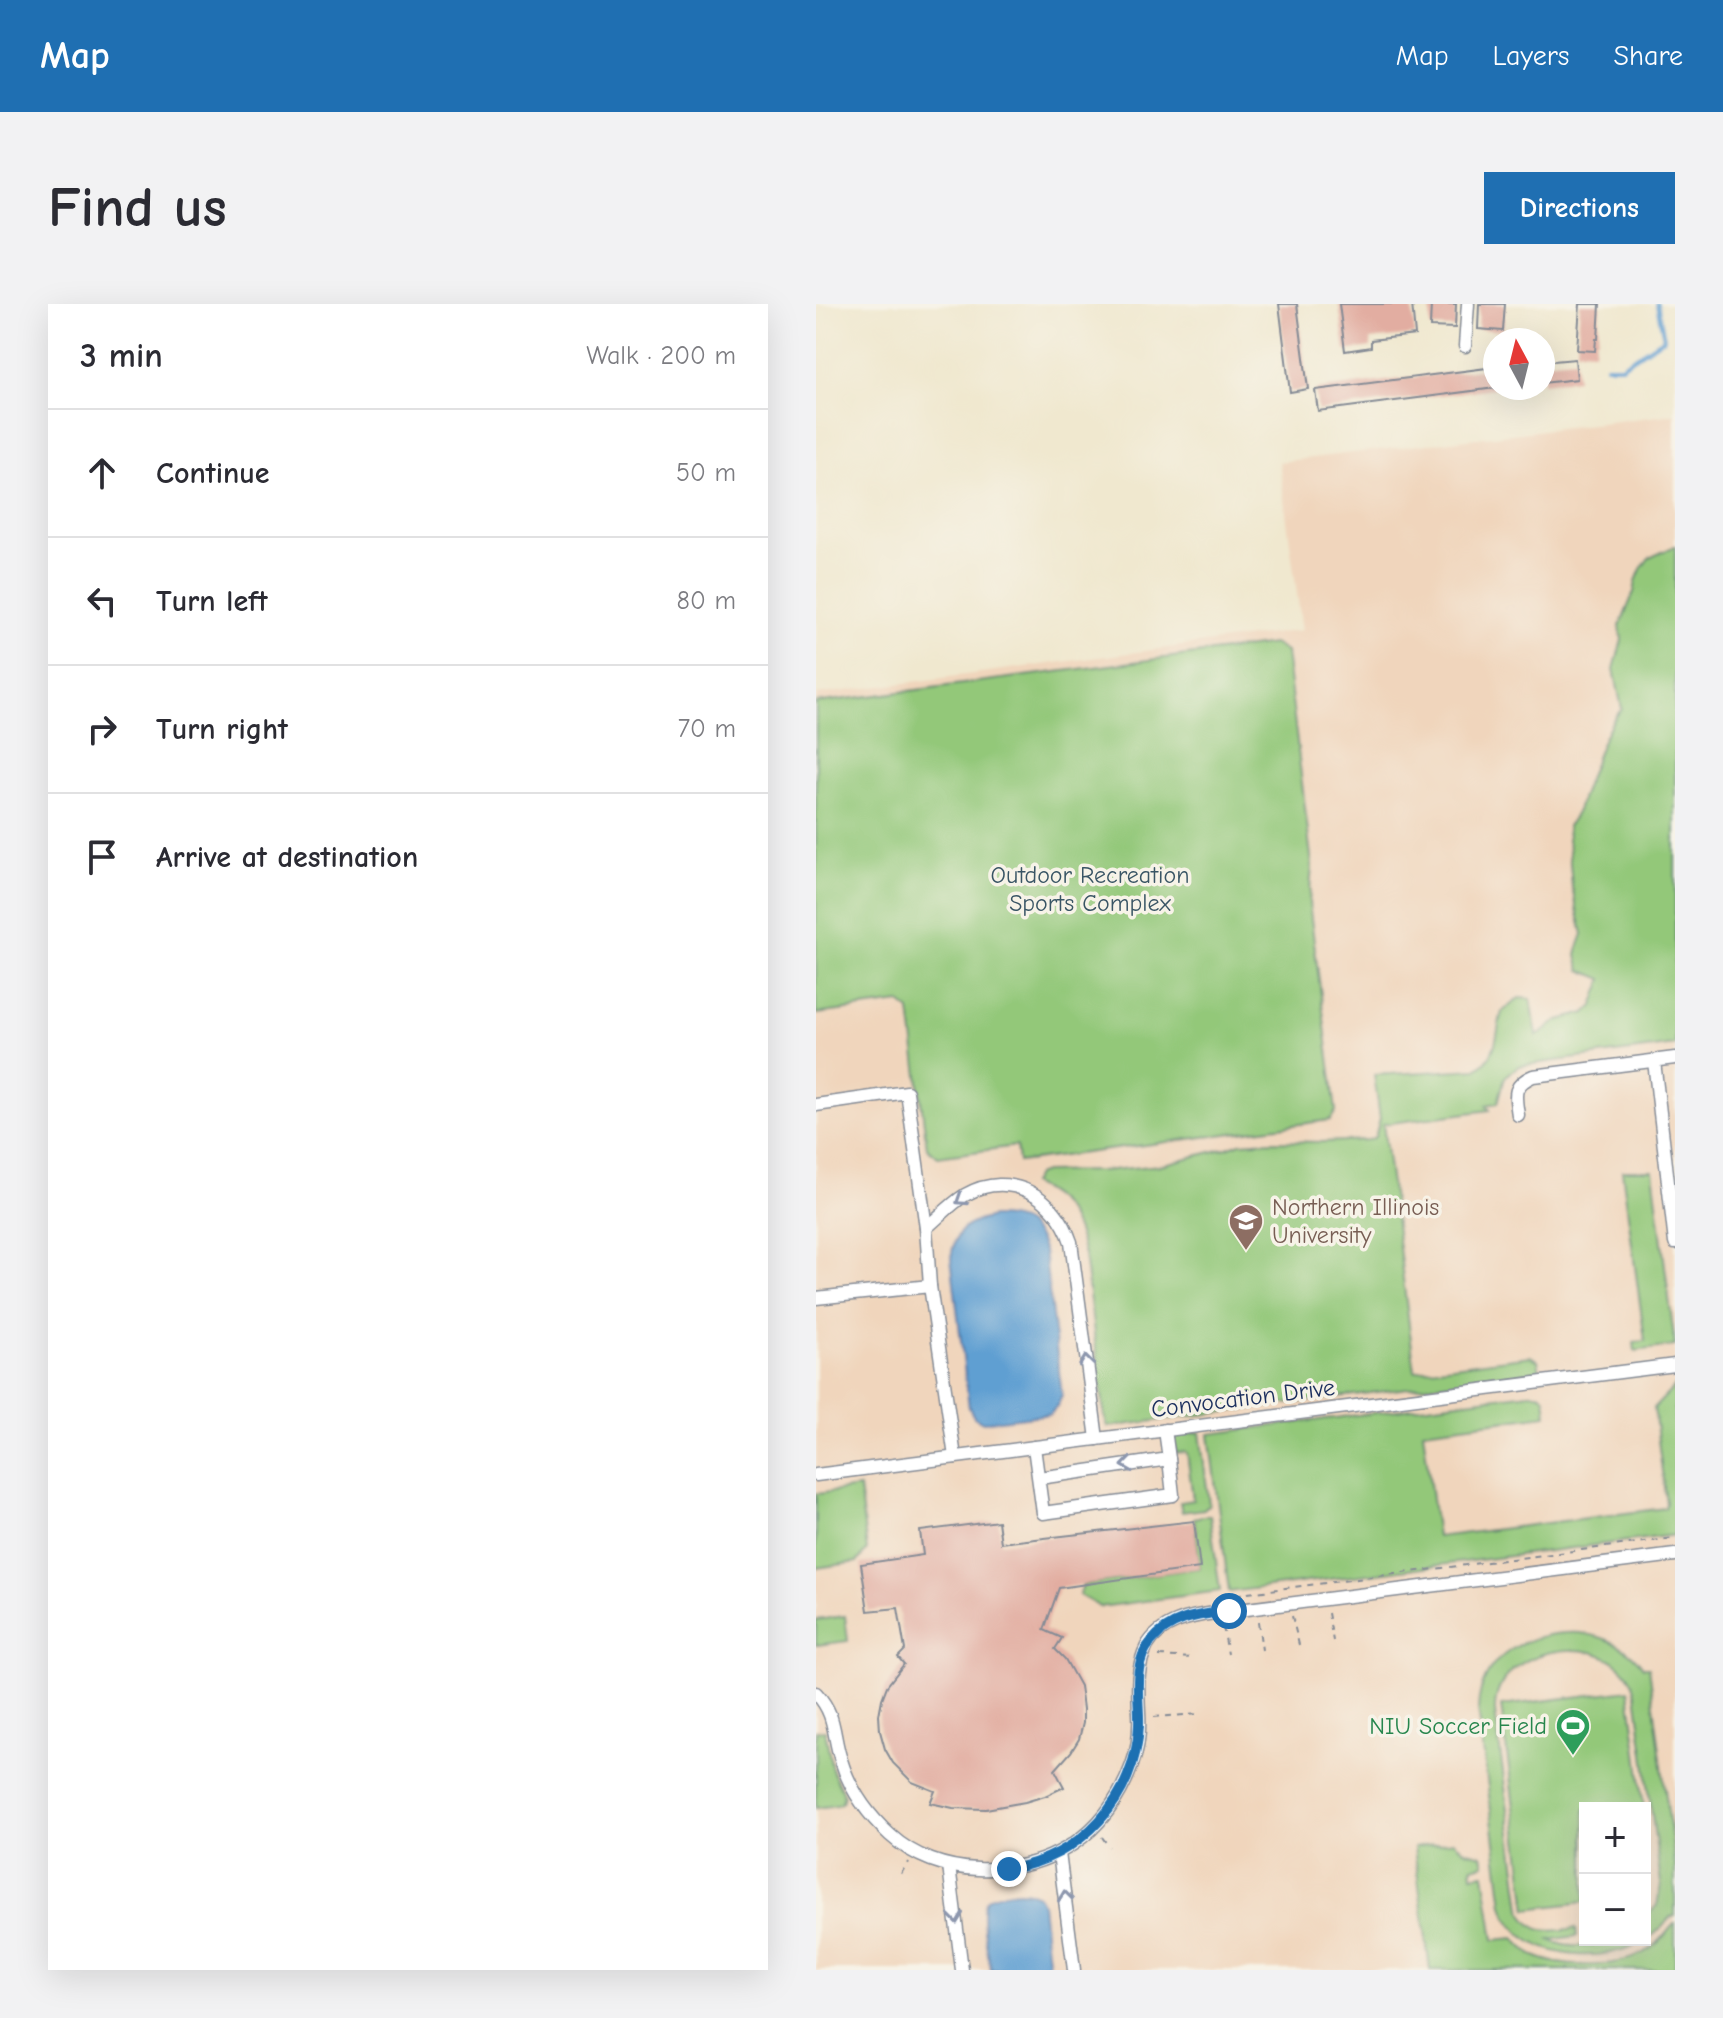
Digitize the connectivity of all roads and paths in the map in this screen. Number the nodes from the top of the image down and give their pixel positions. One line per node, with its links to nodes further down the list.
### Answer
1 (1468, 304): 2 (street)
2 (1465, 346)
3 (1675, 1058): 4 (street)
4 (1654, 1061): 6 (street); 8 (street)
5 (816, 1105): 7 (street)
6 (1518, 1115)
7 (926, 1228): 9 (street); 13 (street, one-way to 7)
8 (1675, 1243)
9 (930, 1286): 10 (street); 15 (street)
10 (816, 1298)
11 (1675, 1365): 12 (street, Convocation Drive)
12 (1165, 1430): 13 (street, Convocation Drive); 16 (street)
13 (1097, 1439): 14 (street, Convocation Drive)
14 (1034, 1447): 15 (street, Convocation Drive); 18 (street)
15 (955, 1457): 17 (street, Convocation Drive)
16 (1169, 1459): 18 (street, one-way to 18); 18 (street)
17 (816, 1475)
18 (1039, 1478)
19 (1675, 1538): 21 (path)
20 (1675, 1555): 37 (street)
21 (1224, 1596)
22 (1327, 1608): 26 (path)
23 (1291, 1611): 27 (path)
24 (1258, 1617): 28 (path)
25 (1222, 1622): 29 (path)
26 (1333, 1641)
27 (1299, 1645)
28 (1262, 1650)
29 (1228, 1654)
30 (1153, 1656): 31 (path)
31 (1193, 1658)
32 (816, 1693): 39 (street)
33 (1200, 1714): 34 (path)
34 (1149, 1717)
35 (1099, 1833): 36 (path)
36 (1109, 1847)
37 (1059, 1853): 39 (street); 42 (street, one-way to 37)
38 (909, 1860): 40 (path)
39 (949, 1866): 41 (street, one-way to 41)
40 (901, 1874)
41 (962, 1970)
42 (1074, 1970)

